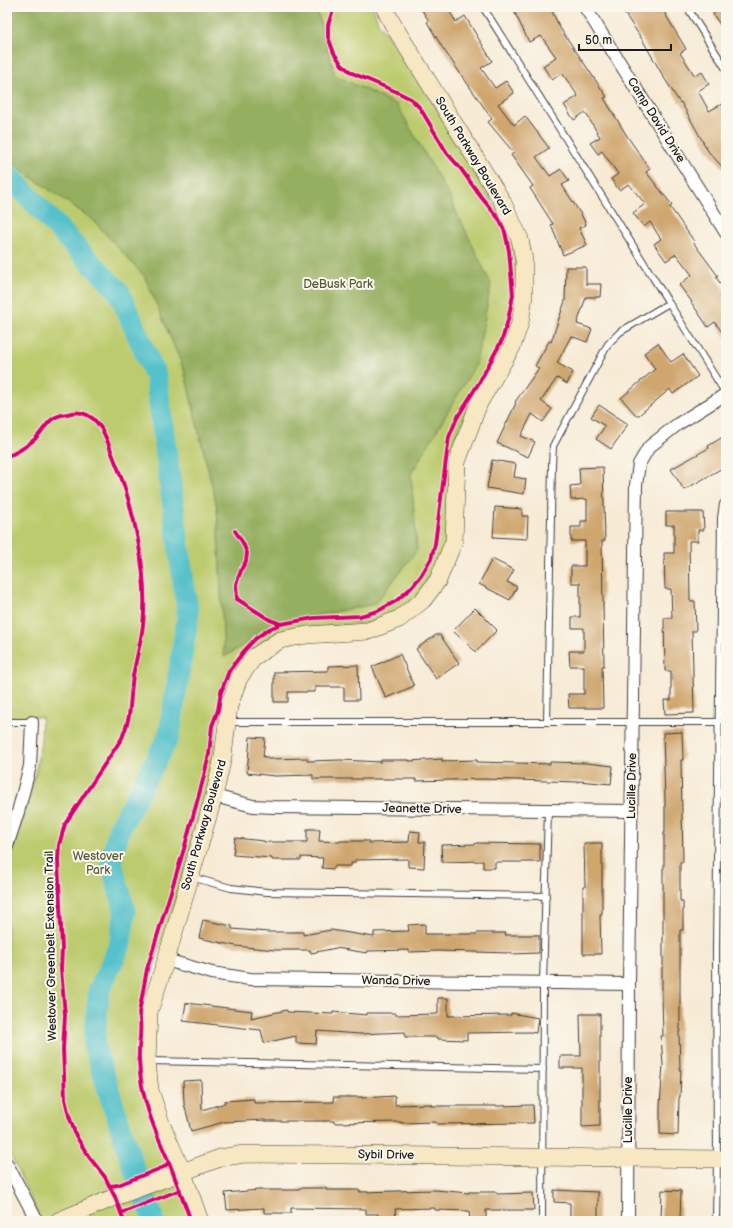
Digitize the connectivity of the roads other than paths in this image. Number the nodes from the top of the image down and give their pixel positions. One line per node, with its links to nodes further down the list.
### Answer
1 (384, 7): 12 (street, South Parkway Boulevard)
2 (484, 7): 7 (lane)
3 (585, 7): 6 (street, Camp David Drive)
4 (688, 7): 5 (lane)
5 (726, 69)
6 (726, 233)
7 (669, 303): 8 (lane); 13 (lane)
8 (726, 394): 14 (street, Lucille Drive)
9 (726, 501): 15 (lane)
10 (7, 722): 11 (lane)
11 (32, 722): 19 (street)
12 (227, 722): 13 (lane); 16 (street, South Parkway Boulevard)
13 (547, 722): 14 (lane)
14 (633, 722): 15 (lane); 18 (street, Lucille Drive)
15 (719, 722): 30 (lane)
16 (214, 796): 17 (street, Jeanette Drive); 21 (street, South Parkway Boulevard)
17 (548, 810): 18 (street, Jeanette Drive); 22 (lane)
18 (632, 811): 25 (street, Lucille Drive)
19 (11, 823): 20 (street)
20 (7, 846)
21 (190, 877): 22 (lane); 23 (street, South Parkway Boulevard)
22 (546, 896): 24 (lane)
23 (166, 960): 24 (street, Wanda Drive); 26 (street, South Parkway Boulevard)
24 (544, 983): 25 (street, Wanda Drive); 27 (lane)
25 (629, 984): 29 (street, Lucille Drive)
26 (147, 1061): 27 (lane); 32 (street, South Parkway Boulevard)
27 (543, 1069): 28 (lane)
28 (543, 1157): 29 (street, Sybil Drive); 32 (street, Sybil Drive); 36 (lane)
29 (628, 1158): 30 (street, Sybil Drive); 37 (street, Lucille Drive)
30 (722, 1159): 38 (lane)
31 (7, 1164): 33 (street)
32 (178, 1175): 34 (street, Sybil Drive); 35 (street, South Parkway Boulevard)
33 (37, 1221)
34 (58, 1221)
35 (200, 1221)
36 (542, 1221)
37 (628, 1221)
38 (716, 1221)

